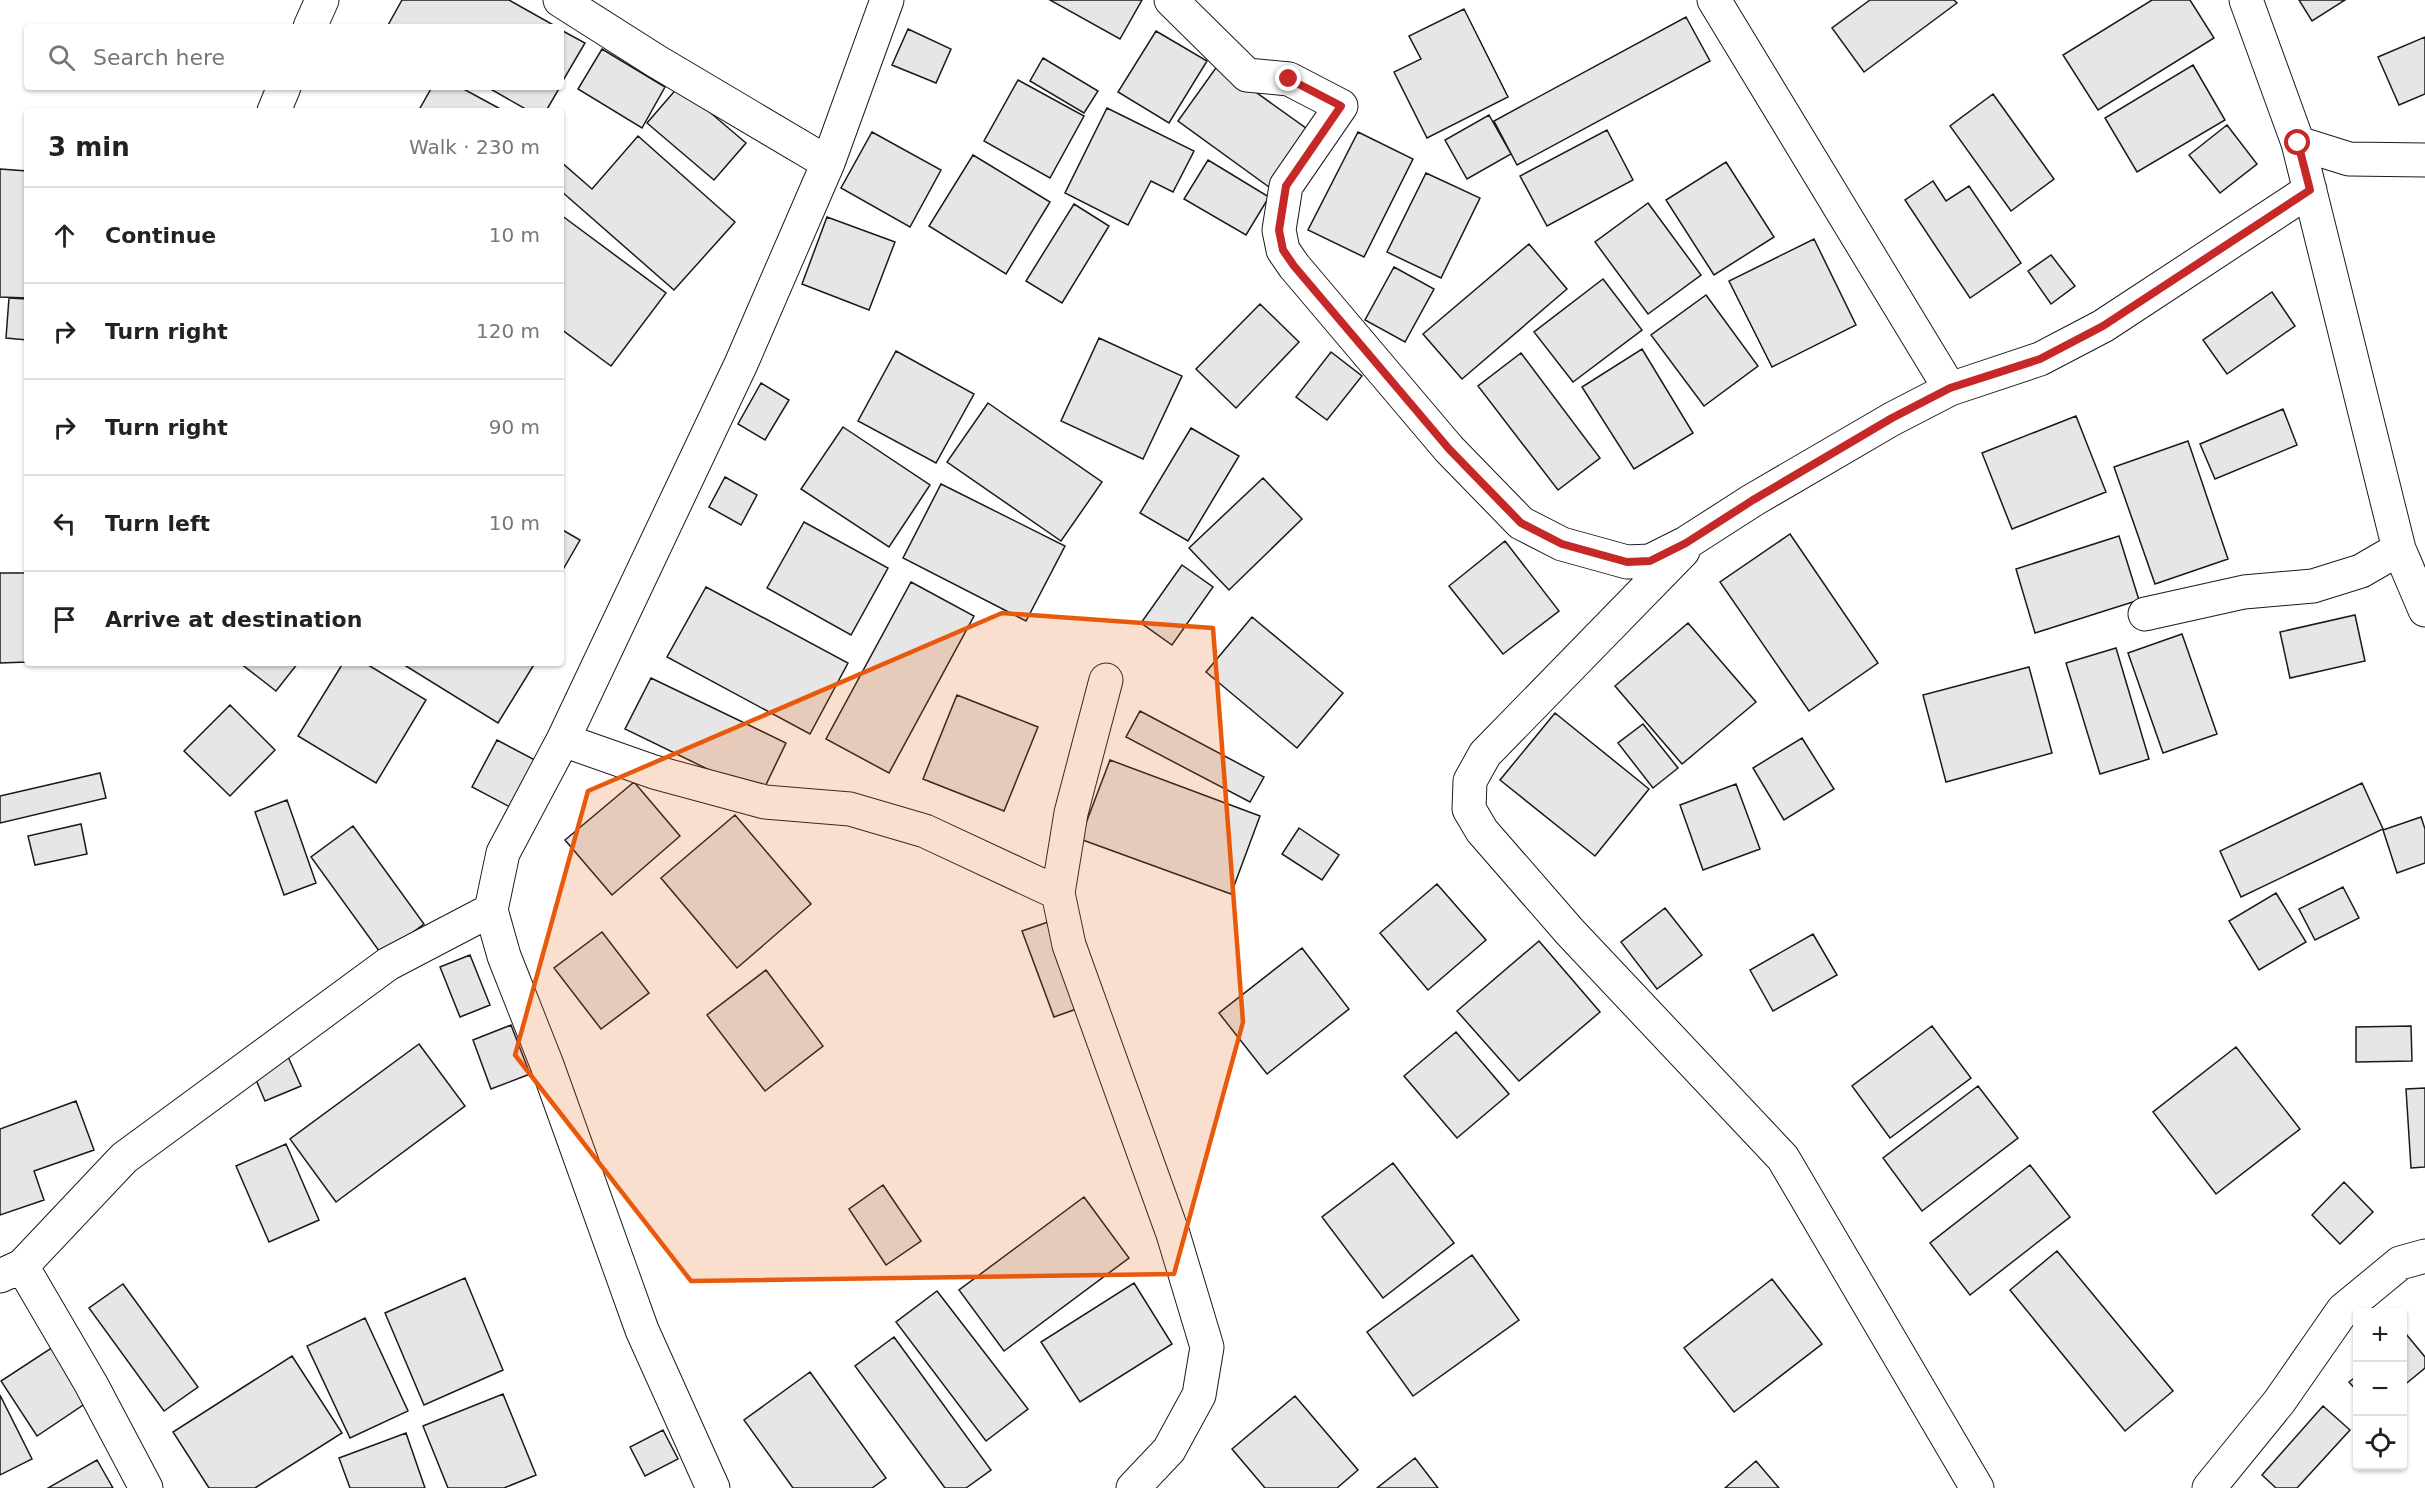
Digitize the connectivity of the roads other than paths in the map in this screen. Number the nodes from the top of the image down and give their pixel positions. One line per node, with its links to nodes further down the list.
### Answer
1 (322, 0): 7 (street)
2 (560, 0): 12 (street)
3 (887, 0): 12 (street)
4 (1171, 0): 15 (street)
5 (1714, 0): 14 (street)
6 (2246, 0): 10 (street)
7 (311, 24)
8 (283, 90): 9 (street)
9 (275, 108)
10 (2298, 143): 11 (street); 13 (street)
11 (2425, 160)
12 (828, 163): 20 (street)
13 (2310, 190): 14 (street); 16 (street)
14 (1950, 388): 15 (street)
15 (1698, 536): 28 (street)
16 (2399, 549): 17 (street); 18 (street)
17 (2425, 610)
18 (2145, 614)
19 (1106, 680): 21 (street)
20 (562, 740): 21 (street); 22 (street)
21 (1058, 893): 27 (street)
22 (491, 910): 24 (street); 26 (street)
23 (2425, 1256): 29 (street)
24 (11, 1271): 25 (street)
25 (146, 1488)
26 (713, 1488)
27 (1133, 1488)
28 (1977, 1488)
29 (2209, 1488)

